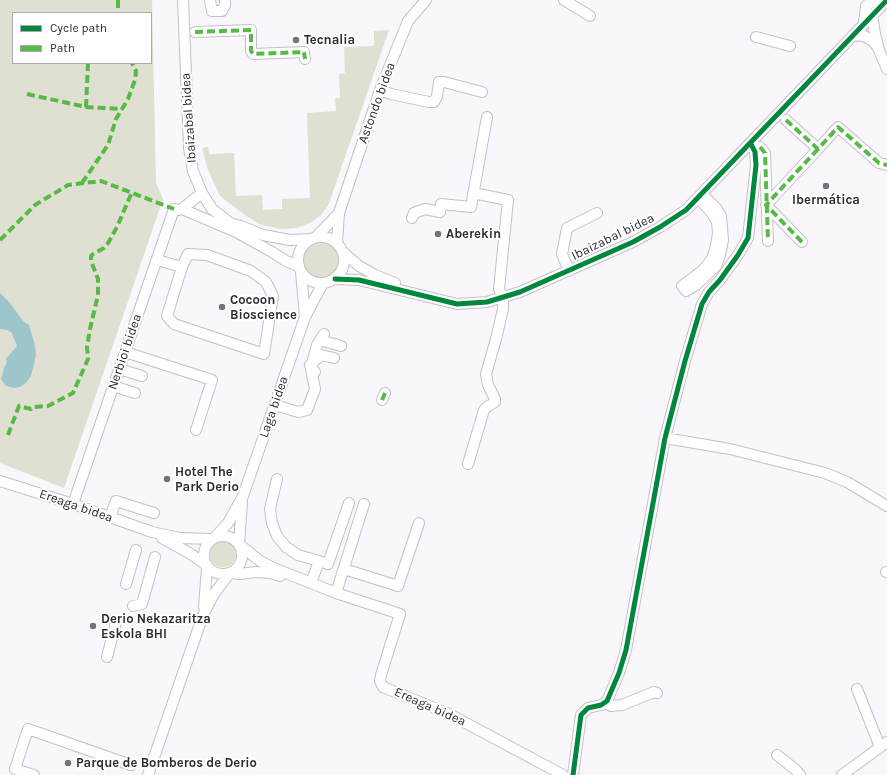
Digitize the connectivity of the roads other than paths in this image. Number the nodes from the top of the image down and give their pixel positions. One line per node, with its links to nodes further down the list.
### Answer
1 (183, 0): 26 (street, Ibaizabal bidea)
2 (210, 0): 3 (street)
3 (225, 0)
4 (426, 0): 19 (street, Astondo bidea)
5 (564, 0): 10 (street)
6 (882, 0): 8 (street)
7 (887, 0): 9 (street, Ibaizabal bidea)
8 (867, 2): 11 (street)
9 (872, 14): 11 (street, Ibaizabal bidea); 16 (street)
10 (590, 16)
11 (864, 23): 13 (street, Ibaizabal bidea)
12 (195, 32): 17 (street)
13 (853, 35): 16 (street); 23 (street, Ibaizabal bidea)
14 (756, 37): 15 (street)
15 (790, 46)
16 (879, 50): 18 (street)
17 (305, 59)
18 (887, 69)
19 (380, 90): 20 (street); 31 (street, Astondo bidea)
20 (482, 92)
21 (487, 117): 27 (street)
22 (786, 120): 24 (street)
23 (755, 145): 28 (street, Ibaizabal bidea); 29 (street); 60 (street)
24 (818, 149): 25 (street); 29 (street)
25 (887, 165)
26 (202, 193): 30 (street); 34 (street, Ibaizabal bidea)
27 (473, 193): 33 (street); 46 (street)
28 (700, 196): 28 (street); 43 (street, Ibaizabal bidea)
29 (766, 205): 37 (street); 38 (street)
30 (182, 209): 35 (street); 40 (street, Nerbioi bidea)
31 (339, 213): 36 (street, Astondo bidea); 39 (street, Astondo bidea)
32 (597, 213): 43 (street)
33 (412, 218)
34 (230, 223): 35 (street, Ibaizabal bidea); 36 (street, Ibaizabal bidea)
35 (236, 232): 42 (street, Ibaizabal bidea)
36 (313, 238): 39 (street); 42 (street)
37 (768, 241)
38 (802, 242)
39 (340, 248): 44 (street); 47 (street, Ibaizabal bidea)
40 (157, 260): 41 (street); 51 (street, Nerbioi bidea)
41 (182, 267): 41 (street)
42 (300, 269): 45 (street); 48 (street, Laga bidea)
43 (569, 271): 46 (street, Ibaizabal bidea)
44 (335, 279): 45 (street); 47 (street, Ibaizabal bidea)
45 (323, 283): 48 (street, Laga bidea)
46 (503, 298): 47 (street, Ibaizabal bidea); 61 (street)
47 (437, 300)
48 (305, 317): 58 (street, Laga bidea)
49 (322, 337): 50 (street); 52 (street); 52 (street)
50 (341, 346)
51 (125, 352): 53 (street, Nerbioi bidea); 59 (street)
52 (312, 366): 55 (street); 58 (street)
53 (119, 369): 54 (street); 56 (street, Nerbioi bidea)
54 (142, 376)
55 (321, 379)
56 (113, 386): 57 (street); 66 (street, Nerbioi bidea)
57 (135, 393)
58 (275, 405): 64 (street, Laga bidea)
59 (196, 430)
60 (666, 438): 68 (street); 90 (street)
61 (468, 464)
62 (277, 479): 77 (street)
63 (0, 481): 66 (street, Ereaga bidea)
64 (242, 496): 73 (street, Laga bidea); 74 (street, Laga bidea)
65 (349, 503): 77 (street)
66 (73, 504): 70 (street, Ereaga bidea)
67 (364, 504): 79 (street)
68 (887, 506)
69 (154, 513): 70 (street)
70 (110, 517): 72 (street, Ereaga bidea)
71 (419, 523): 79 (street)
72 (152, 532): 73 (street); 78 (street)
73 (213, 538): 74 (street); 78 (street)
74 (239, 545): 80 (street); 81 (street, Ereaga bidea)
75 (136, 550): 82 (street)
76 (156, 557): 84 (street)
77 (319, 561): 81 (street)
78 (206, 566): 80 (street); 85 (street)
79 (344, 569): 83 (street)
80 (230, 573): 81 (street, Ereaga bidea); 85 (street)
81 (311, 583): 83 (street, Ereaga bidea)
82 (126, 584)
83 (336, 593): 96 (street, Ereaga bidea)
84 (132, 606)
85 (203, 615): 95 (street)
86 (116, 622): 87 (street)
87 (108, 657)
88 (857, 689): 91 (street)
89 (657, 693): 90 (street)
90 (606, 703): 97 (street)
91 (883, 744): 99 (street)
92 (777, 755): 98 (street)
93 (131, 765): 94 (street)
94 (34, 775)
95 (148, 775)
96 (563, 775)
97 (574, 775)
98 (800, 775)
99 (842, 775)

